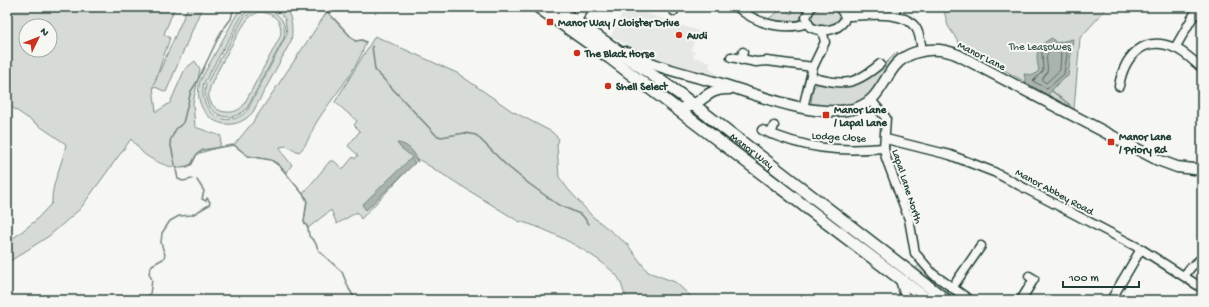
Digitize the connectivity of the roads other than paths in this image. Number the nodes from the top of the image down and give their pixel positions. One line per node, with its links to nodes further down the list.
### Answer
1 (538, 7): 27 (highway, Manor Way)
2 (555, 7): 10 (highway, Manor Way)
3 (586, 7): 10 (street)
4 (737, 7): 11 (street)
5 (811, 7): 11 (street)
6 (839, 7): 9 (street)
7 (896, 11): 9 (street); 15 (street)
8 (1195, 13): 14 (street)
9 (845, 16): 12 (street)
10 (576, 21): 13 (highway, Manor Way)
11 (808, 23): 12 (street)
12 (822, 30): 18 (street)
13 (610, 44): 21 (main road, Manor Lane); 26 (highway, Manor Way)
14 (1175, 48): 19 (street); 22 (street)
15 (922, 51): 25 (main road, Manor Lane); 33 (main road, Manor Lane)
16 (732, 57): 18 (street)
17 (880, 64): 20 (street)
18 (813, 67): 20 (street)
19 (1202, 68)
20 (811, 77): 28 (street)
21 (708, 81): 23 (main road, Manor Lane); 24 (main road)
22 (1118, 86)
23 (733, 89): 24 (main road, Manor Lane); 28 (main road, Manor Lane)
24 (713, 90): 26 (main road); 29 (main road)
25 (871, 100): 28 (main road, Manor Lane); 31 (street, Lapal Lane North)
26 (695, 106): 27 (main road); 29 (highway, Manor Way)
27 (676, 108): 38 (highway, Manor Way)
28 (803, 108)
29 (712, 119): 44 (highway, Manor Way)
30 (762, 130): 32 (street, Lodge Close)
31 (886, 140): 32 (street, Lapal Lane North); 35 (street, Manor Abbey Road)
32 (884, 148): 40 (street, Lapal Lane North)
33 (1202, 170)
34 (981, 246): 40 (street)
35 (1141, 248): 37 (street, Manor Abbey Road); 47 (street)
36 (1202, 258): 37 (street)
37 (1184, 276): 41 (street, Manor Abbey Road)
38 (899, 279): 42 (highway, Manor Way); 43 (street)
39 (1034, 279): 46 (street)
40 (952, 288): 45 (street, Lapal Lane North)
41 (1202, 288)
42 (925, 297): 43 (street)
43 (906, 300)
44 (946, 300)
45 (970, 300)
46 (1021, 300)
47 (1111, 300)

